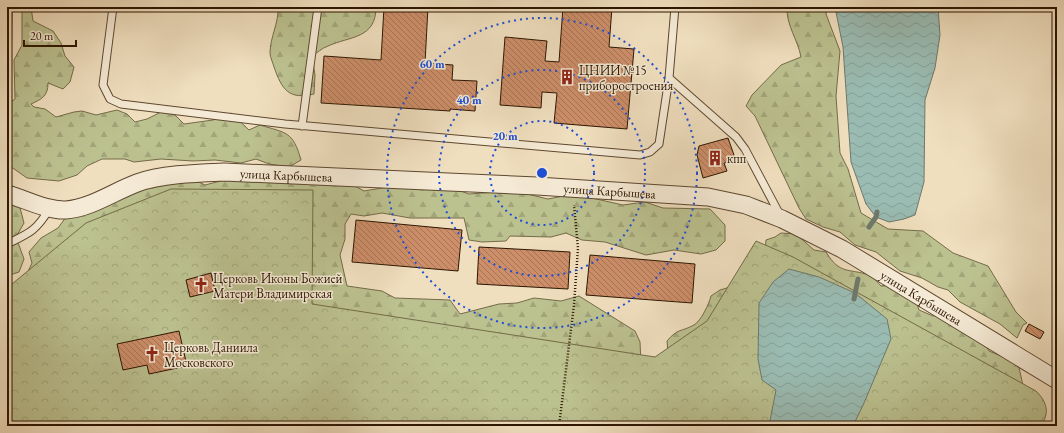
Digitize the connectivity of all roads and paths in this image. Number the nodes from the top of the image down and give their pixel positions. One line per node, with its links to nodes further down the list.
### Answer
1 (8, 7): 5 (lane)
2 (113, 7): 8 (lane)
3 (318, 7): 8 (lane)
4 (674, 7): 6 (lane)
5 (7, 31): 7 (lane)
6 (669, 78): 8 (lane); 12 (lane)
7 (7, 88)
8 (302, 126)
9 (573, 188): 11 (street, улица Карбышева); 12 (street, улица Карбышева); 15 (path)
10 (7, 194): 11 (street, улица Карбышева)
11 (51, 208): 13 (lane)
12 (782, 219): 14 (street, улица Карбышева)
13 (7, 244)
14 (1057, 380)
15 (558, 426)

